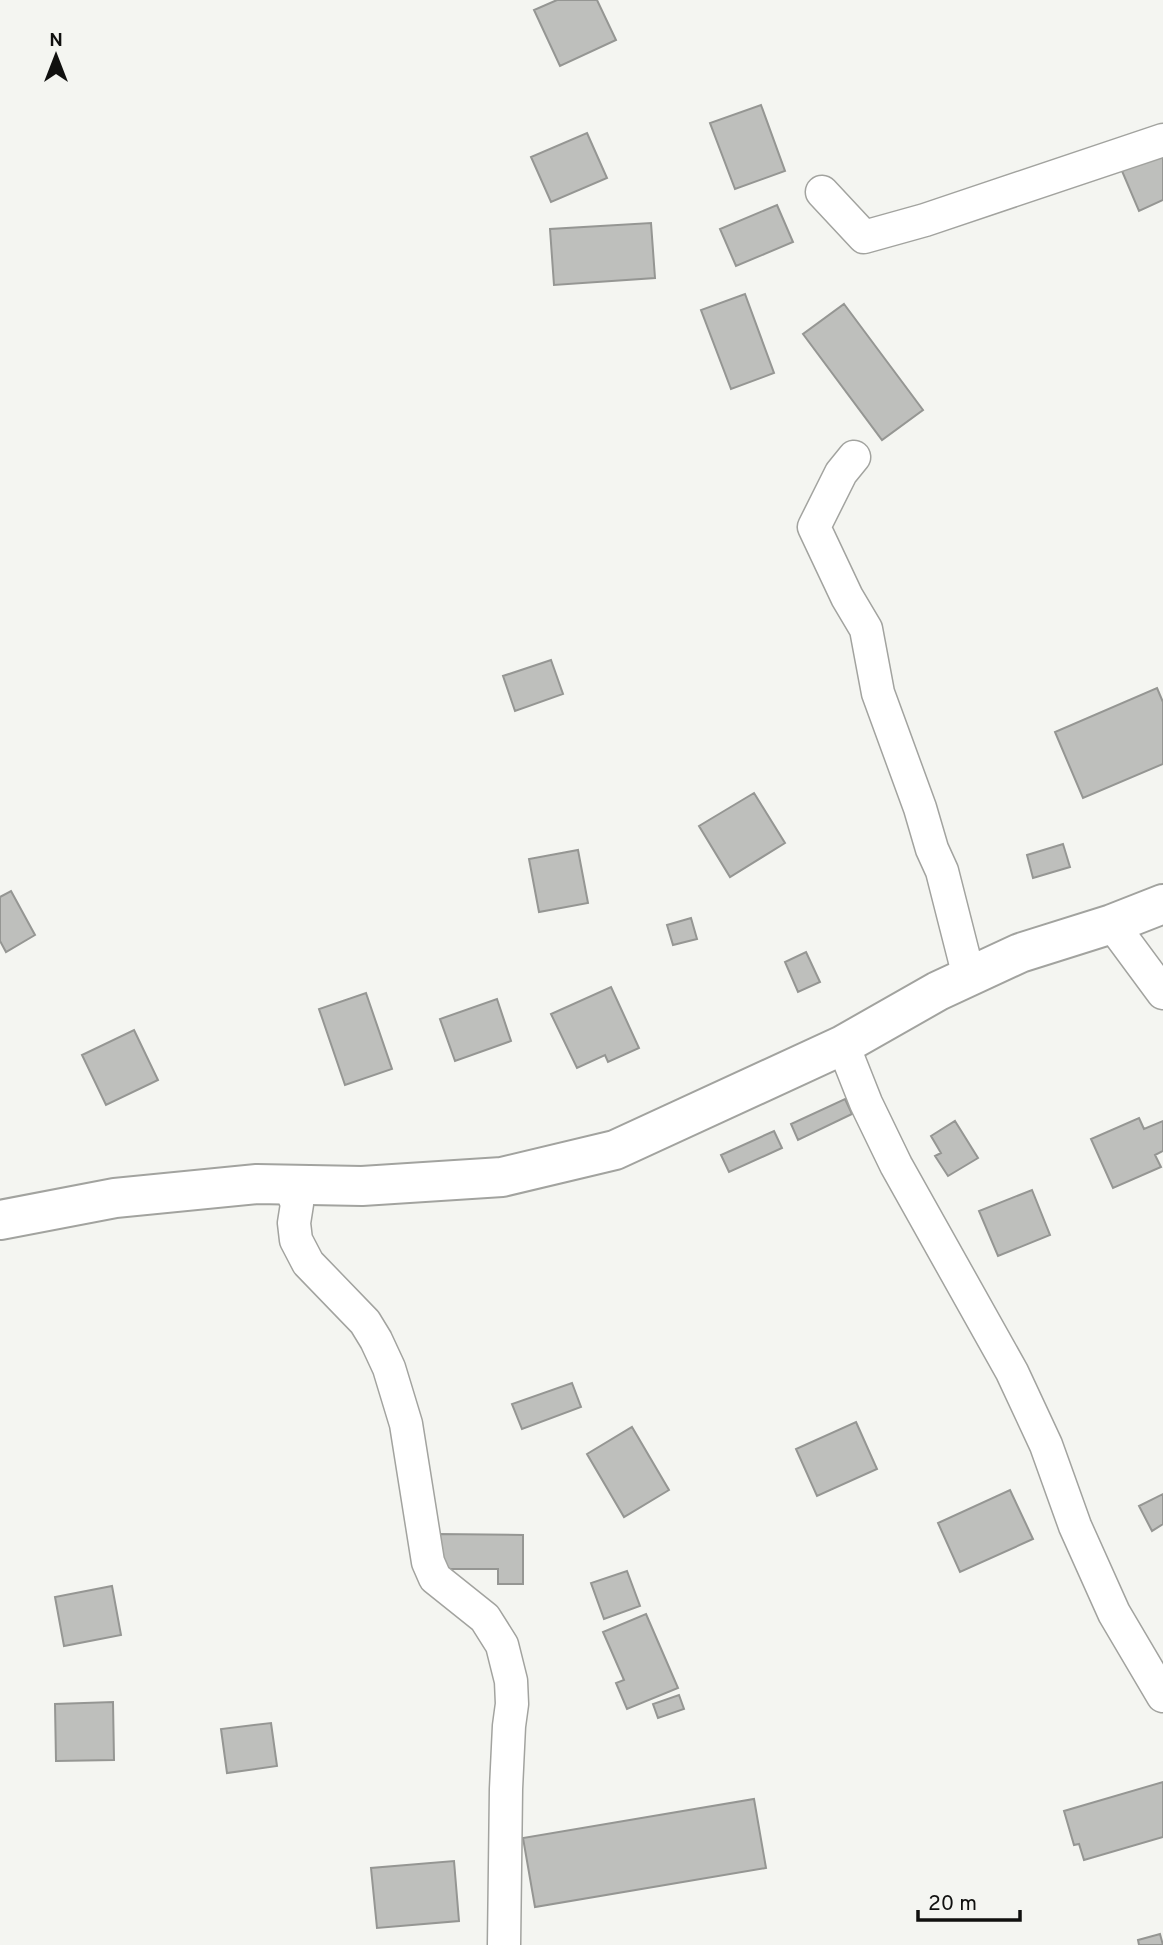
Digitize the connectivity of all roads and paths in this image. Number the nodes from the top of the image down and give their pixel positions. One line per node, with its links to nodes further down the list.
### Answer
1 (1163, 140): 2 (street)
2 (822, 192)
3 (854, 457): 6 (street)
4 (1163, 904): 5 (street)
5 (1112, 924): 6 (street); 7 (street)
6 (969, 977): 8 (street)
7 (1163, 993)
8 (843, 1045): 9 (street); 11 (street)
9 (289, 1184): 10 (street); 12 (street)
10 (0, 1220)
11 (1163, 1696)
12 (505, 1945)

